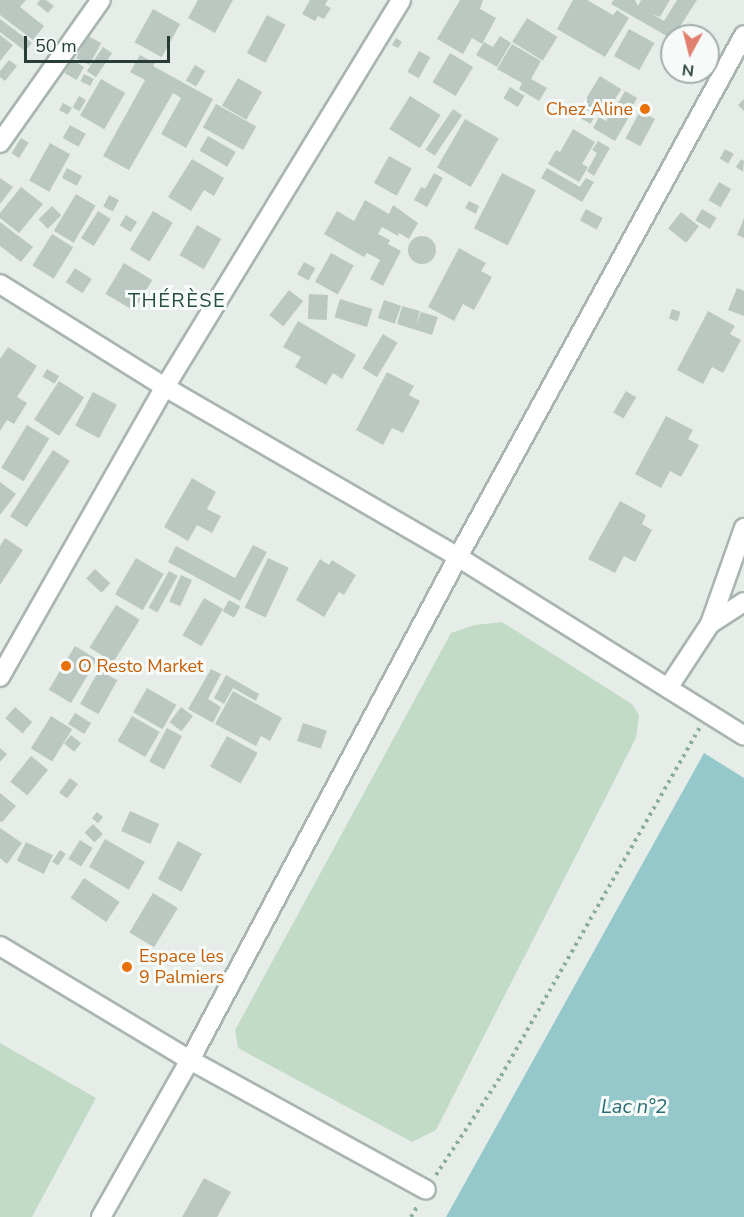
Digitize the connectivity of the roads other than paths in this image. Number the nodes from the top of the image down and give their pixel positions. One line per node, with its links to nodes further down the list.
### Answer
1 (101, 0): 4 (street)
2 (401, 0): 6 (street)
3 (744, 36): 8 (street)
4 (0, 143)
5 (0, 284): 6 (street)
6 (165, 387): 8 (street); 11 (street)
7 (744, 528): 10 (street)
8 (458, 557): 12 (street); 15 (street)
9 (744, 602): 10 (street)
10 (710, 624): 12 (street)
11 (0, 677)
12 (668, 688): 13 (street)
13 (744, 736)
14 (0, 946): 15 (street)
15 (190, 1060): 16 (street); 17 (street)
16 (426, 1190)
17 (100, 1217)

